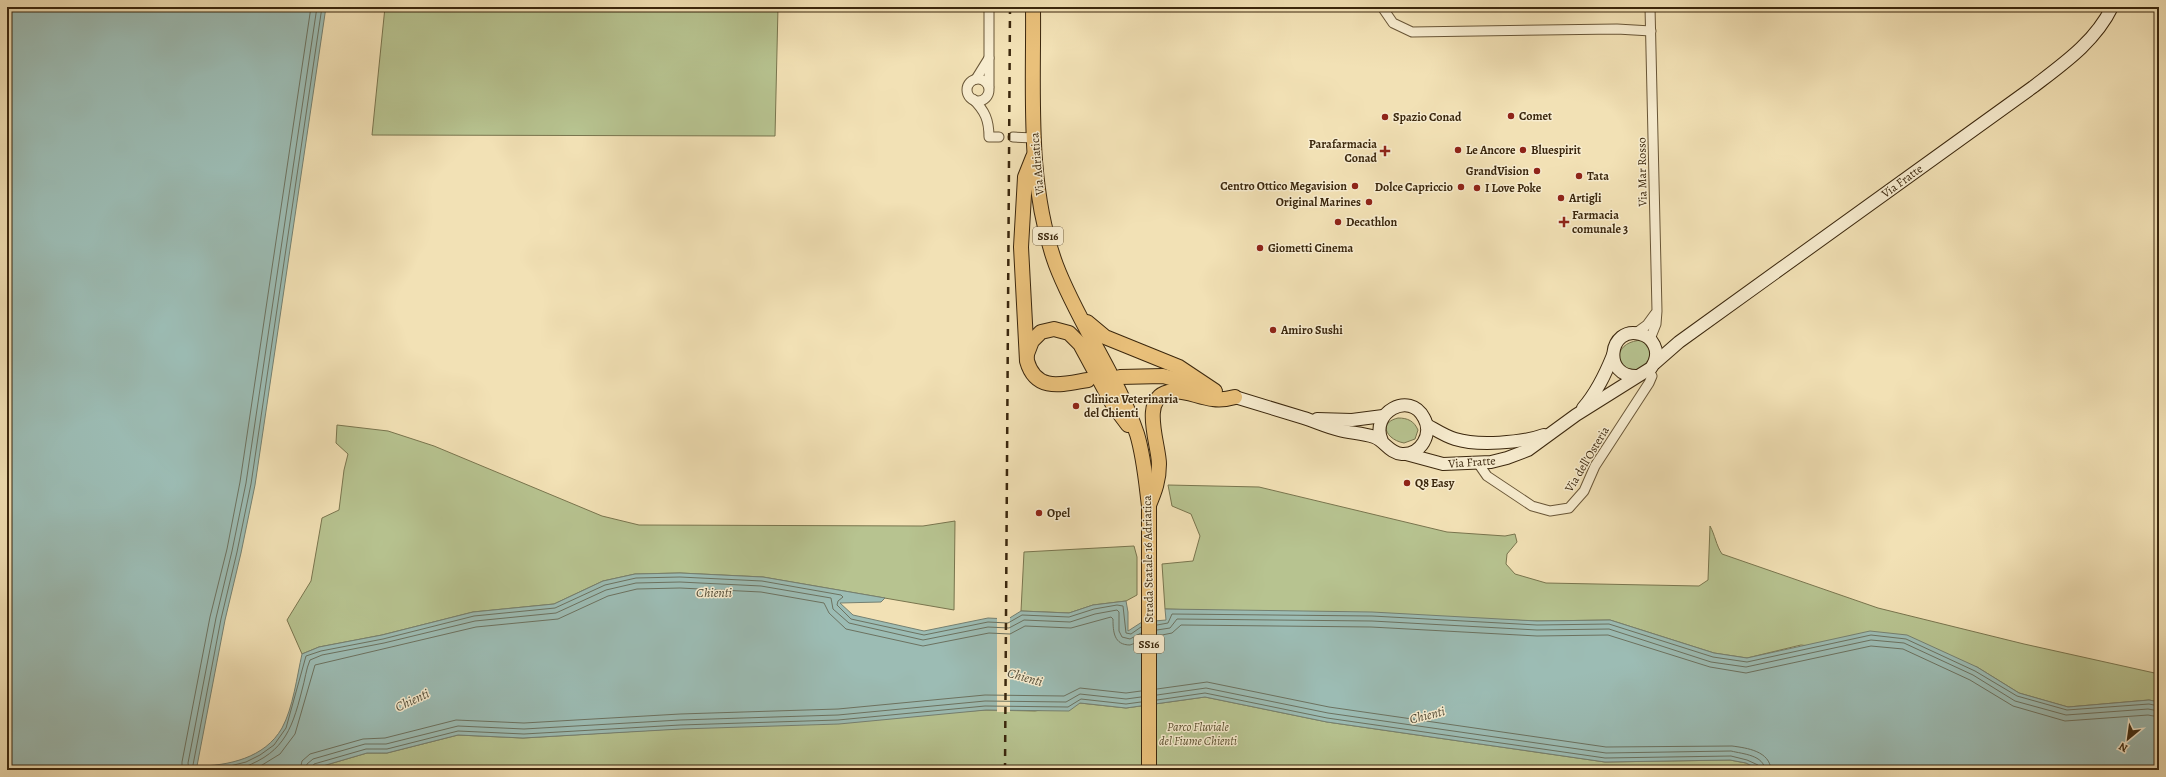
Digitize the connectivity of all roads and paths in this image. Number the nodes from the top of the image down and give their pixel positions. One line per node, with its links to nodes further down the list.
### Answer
1 (989, 7): 7 (street)
2 (1033, 7): 13 (main road, Via Adriatica / SS16)
3 (1382, 7): 6 (street)
4 (1650, 7): 6 (street, Via Mar Rosso)
5 (2112, 7): 19 (main road, Via Fratte)
6 (1651, 31): 15 (street, Via Mar Rosso)
7 (990, 56): 8 (street); 9 (street)
8 (976, 79): 9 (street); 10 (street)
9 (989, 87): 10 (street)
10 (973, 99): 11 (street)
11 (999, 137)
12 (1013, 137): 13 (street)
13 (1034, 138): 14 (main road, Via Adriatica / SS16)
14 (1035, 153): 16 (main road, Via Adriatica / SS16); 20 (main road)
15 (1657, 311): 17 (street); 18 (street, Via Mar Rosso)
16 (1079, 314): 26 (main road); 33 (main road, Strada Statale 16 Adriatica / SS16)
17 (1636, 333): 18 (main road); 21 (main road, Via Fratte)
18 (1650, 340): 19 (main road); 22 (main road)
19 (1679, 342): 22 (main road, Via Fratte)
20 (1027, 354): 25 (main road); 33 (main road)
21 (1613, 355): 23 (main road); 28 (main road, Via Fratte)
22 (1652, 367): 23 (main road, Via Fratte); 36 (street, Via dell'Osteria)
23 (1638, 376): 28 (main road, Via Fratte)
24 (1120, 377): 26 (main road)
25 (1088, 380)
26 (1215, 391): 27 (main road)
27 (1235, 397): 30 (main road, Via Fratte); 37 (main road)
28 (1576, 415): 32 (main road, Via Fratte)
29 (1383, 416): 30 (main road, Via Fratte); 31 (main road, Via Fratte); 34 (main road)
30 (1306, 418): 34 (main road, Via Fratte)
31 (1427, 425): 32 (main road, Via Fratte); 35 (main road)
32 (1555, 431): 36 (main road, Via Fratte)
33 (1136, 434): 37 (main road, Strada Statale 16 Adriatica / SS16)
34 (1382, 441): 35 (main road, Via Fratte)
35 (1406, 454): 36 (main road, Via Fratte)
36 (1478, 463)
37 (1149, 511): 38 (main road, Strada Statale 16 Adriatica / SS16)
38 (1149, 770)

